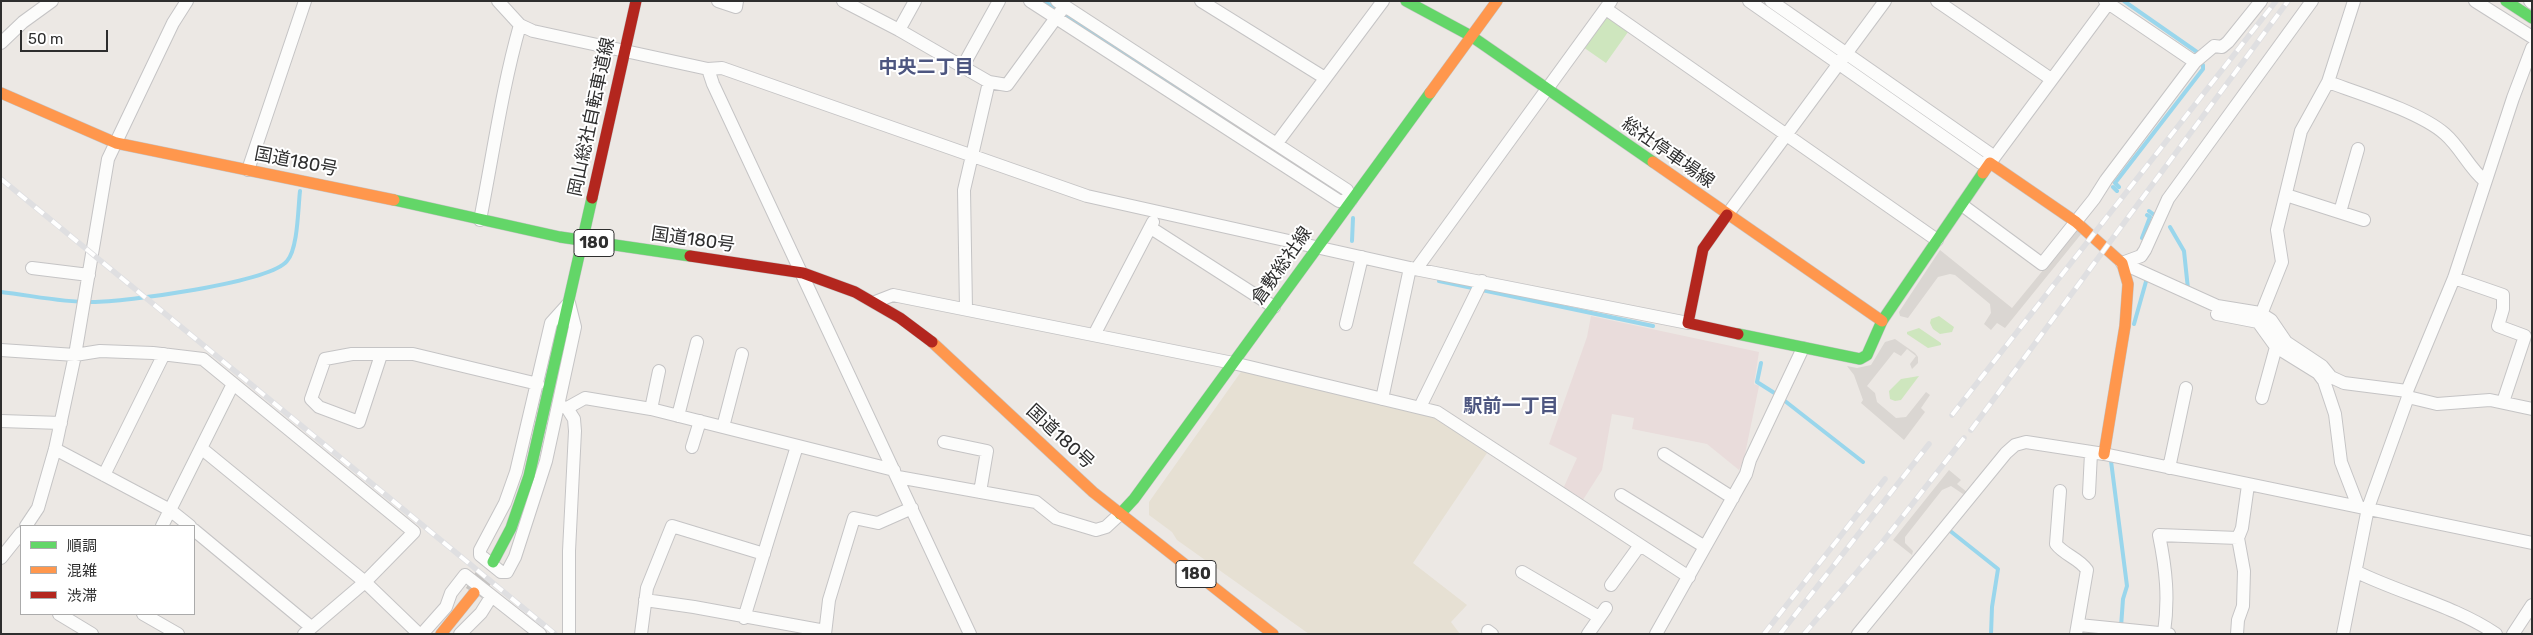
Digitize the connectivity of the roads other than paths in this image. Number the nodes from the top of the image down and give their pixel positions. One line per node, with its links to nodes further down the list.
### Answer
1 (52, 1): 33 (street)
2 (187, 1): 47 (street)
3 (305, 1): 52 (street)
4 (636, 1): 35 (main road, 岡山総社自転車道線)
5 (718, 1): 6 (street)
6 (737, 1)
7 (843, 1): 30 (street)
8 (915, 1): 30 (street)
9 (999, 1): 38 (street)
10 (1030, 1): 27 (street)
11 (1201, 1): 40 (street)
12 (1383, 1): 40 (street)
13 (1406, 1): 31 (main road, 総社停車場線)
14 (1497, 1): 31 (main road)
15 (1749, 1): 36 (street)
16 (1771, 1): 36 (street)
17 (1885, 1): 36 (street)
18 (1937, 1): 41 (street)
19 (2261, 1): 37 (street)
20 (2312, 1): 68 (street)
21 (2354, 1): 43 (street)
22 (2475, 1): 32 (street)
23 (2506, 1): 28 (main road)
24 (2108, 2): 37 (street); 41 (street)
25 (505, 4): 29 (street)
26 (1608, 5): 44 (street); 46 (street)
27 (1061, 8): 42 (street); 48 (street); 55 (street)
28 (2532, 18)
29 (520, 25): 35 (street); 60 (street)
30 (899, 30): 38 (street)
31 (1471, 36): 44 (main road, 総社停車場線); 55 (main road, 倉敷総社線)
32 (2532, 37)
33 (1, 43)
34 (2532, 48): 53 (street)
35 (624, 50): 39 (street); 65 (main road, 岡山総社自転車道線)
36 (1843, 59): 46 (street); 51 (street)
37 (2195, 62): 62 (street)
38 (963, 66): 42 (street)
39 (708, 69): 50 (street); 71 (street)
40 (1325, 78): 48 (street)
41 (2051, 79): 51 (street)
42 (990, 82): 50 (street)
43 (2328, 82): 53 (street); 54 (street)
44 (1546, 89): 59 (main road, 総社停車場線); 70 (street)
45 (1, 93): 47 (main road, 国道180号 / 180)
46 (1786, 136): 59 (street); 64 (street)
47 (116, 143): 52 (main road, 国道180号 / 180); 72 (street)
48 (1277, 144): 55 (street)
49 (2358, 149): 58 (street)
50 (973, 156): 57 (street); 78 (street)
51 (1990, 163): 56 (main road); 62 (main road)
52 (248, 170): 60 (main road, 国道180号 / 180)
53 (2486, 181): 73 (street)
54 (2286, 195): 58 (street); 80 (street)
55 (1351, 200): 66 (main road, 倉敷総社線)
56 (1962, 205): 62 (street); 64 (main road)
57 (1157, 212): 63 (street); 66 (street)
58 (2340, 212): 61 (street)
59 (1727, 215): 81 (main road, 総社停車場線); 82 (main road)
60 (480, 220): 65 (main road, 国道180号 / 180)
61 (2364, 220)
62 (2076, 222): 68 (main road)
63 (1151, 228): 77 (street); 84 (street)
64 (1938, 240): 81 (main road)
65 (583, 241): 71 (main road, 国道180号 / 180); 76 (main road, 岡山総社自転車道線)
66 (1316, 247): 67 (street); 77 (main road, 倉敷総社線)
67 (1362, 258): 70 (street); 83 (street)
68 (2122, 263): 80 (street); 119 (main road)
69 (32, 268): 72 (street)
70 (1414, 268): 74 (street); 101 (street)
71 (803, 273): 75 (main road, 国道180号 / 180); 121 (street)
72 (89, 275): 91 (street)
73 (2454, 278): 99 (street); 102 (street)
74 (1480, 288): 82 (street); 104 (street)
75 (874, 302): 78 (street); 132 (main road, 国道180号 / 180)
76 (569, 304): 97 (street); 103 (street); 144 (main road, 岡山総社自転車道線)
77 (1274, 307): 93 (main road, 倉敷総社線)
78 (966, 310): 84 (street)
79 (2209, 311): 80 (street)
80 (2259, 318): 86 (street); 95 (street)
81 (1882, 321): 87 (main road)
82 (1688, 323): 87 (main road)
83 (1346, 324)
84 (1094, 335): 93 (street)
85 (697, 342): 107 (street)
86 (2276, 347): 95 (street); 100 (street)
87 (1803, 348): 128 (street)
88 (1, 350): 91 (street)
89 (164, 354): 91 (street); 96 (street); 122 (street)
90 (742, 354): 111 (street)
91 (75, 355): 110 (street)
92 (381, 355): 92 (street); 97 (street)
93 (1233, 363): 101 (street); 132 (main road, 倉敷総社線)
94 (659, 371): 105 (street)
95 (2328, 379): 99 (street); 129 (street)
96 (233, 384): 115 (street); 148 (street)
97 (538, 384): 103 (street)
98 (2186, 388): 120 (street)
99 (2407, 394): 102 (street); 129 (street)
100 (2262, 398)
101 (1382, 399): 104 (street)
102 (2504, 402): 106 (street)
103 (563, 407): 105 (street); 168 (street)
104 (1420, 407): 140 (street)
105 (651, 409): 107 (street)
106 (2532, 409)
107 (678, 416): 109 (street)
108 (1, 420): 110 (street)
109 (700, 421): 111 (street); 116 (street)
110 (61, 423): 114 (street)
111 (723, 427): 113 (street)
112 (944, 442): 125 (street)
113 (797, 446): 121 (street); 142 (street)
114 (56, 448): 122 (street); 133 (street)
115 (201, 448): 131 (street); 148 (street)
116 (692, 448)
117 (2091, 453): 119 (street); 126 (street); 174 (street)
118 (1664, 454): 128 (street)
119 (2104, 454): 120 (street)
120 (2169, 468): 123 (street)
121 (896, 473): 125 (street); 130 (street)
122 (104, 475): 131 (street)
123 (2248, 485): 129 (street); 138 (street)
124 (2060, 491): 157 (street)
125 (980, 492): 132 (street)
126 (2089, 493)
127 (1621, 495): 141 (street)
128 (1733, 498): 141 (street)
129 (2363, 507): 139 (street); 146 (street)
130 (912, 508): 160 (street); 170 (street)
131 (170, 510): 134 (street); 135 (street)
132 (1120, 514): 171 (main road, 国道180号 / 180)
133 (27, 525)
134 (162, 525)
135 (189, 525)
136 (195, 531): 158 (street)
137 (20, 534): 143 (street)
138 (2238, 538): 161 (street); 175 (street)
139 (2532, 543)
140 (1640, 545): 147 (street); 149 (street)
141 (1705, 547): 147 (street)
142 (764, 554): 152 (street); 156 (street)
143 (1, 558)
144 (493, 562)
145 (1522, 572): 172 (street)
146 (2357, 572): 176 (street); 177 (street)
147 (1689, 577): 173 (street)
148 (365, 582): 158 (street); 164 (street)
149 (1611, 585)
150 (474, 593): 165 (main road)
151 (491, 597): 164 (street); 166 (street); 167 (street)
152 (645, 600): 156 (street); 169 (street)
153 (2532, 605): 178 (street)
154 (61, 615): 162 (street)
155 (145, 615): 163 (street)
156 (744, 618): 159 (street)
157 (2077, 629): 161 (street)
158 (307, 630)
159 (796, 630): 160 (street)
160 (825, 632)
161 (2167, 633)
162 (92, 634)
163 (178, 634)
164 (420, 634)
165 (442, 634)
166 (460, 634)
167 (540, 634)
168 (569, 634)
169 (640, 634)
170 (970, 634)
171 (1273, 634)
172 (1588, 634)
173 (1656, 634)
174 (1858, 634)
175 (2237, 634)
176 (2343, 634)
177 (2496, 634)
178 (2513, 634)

